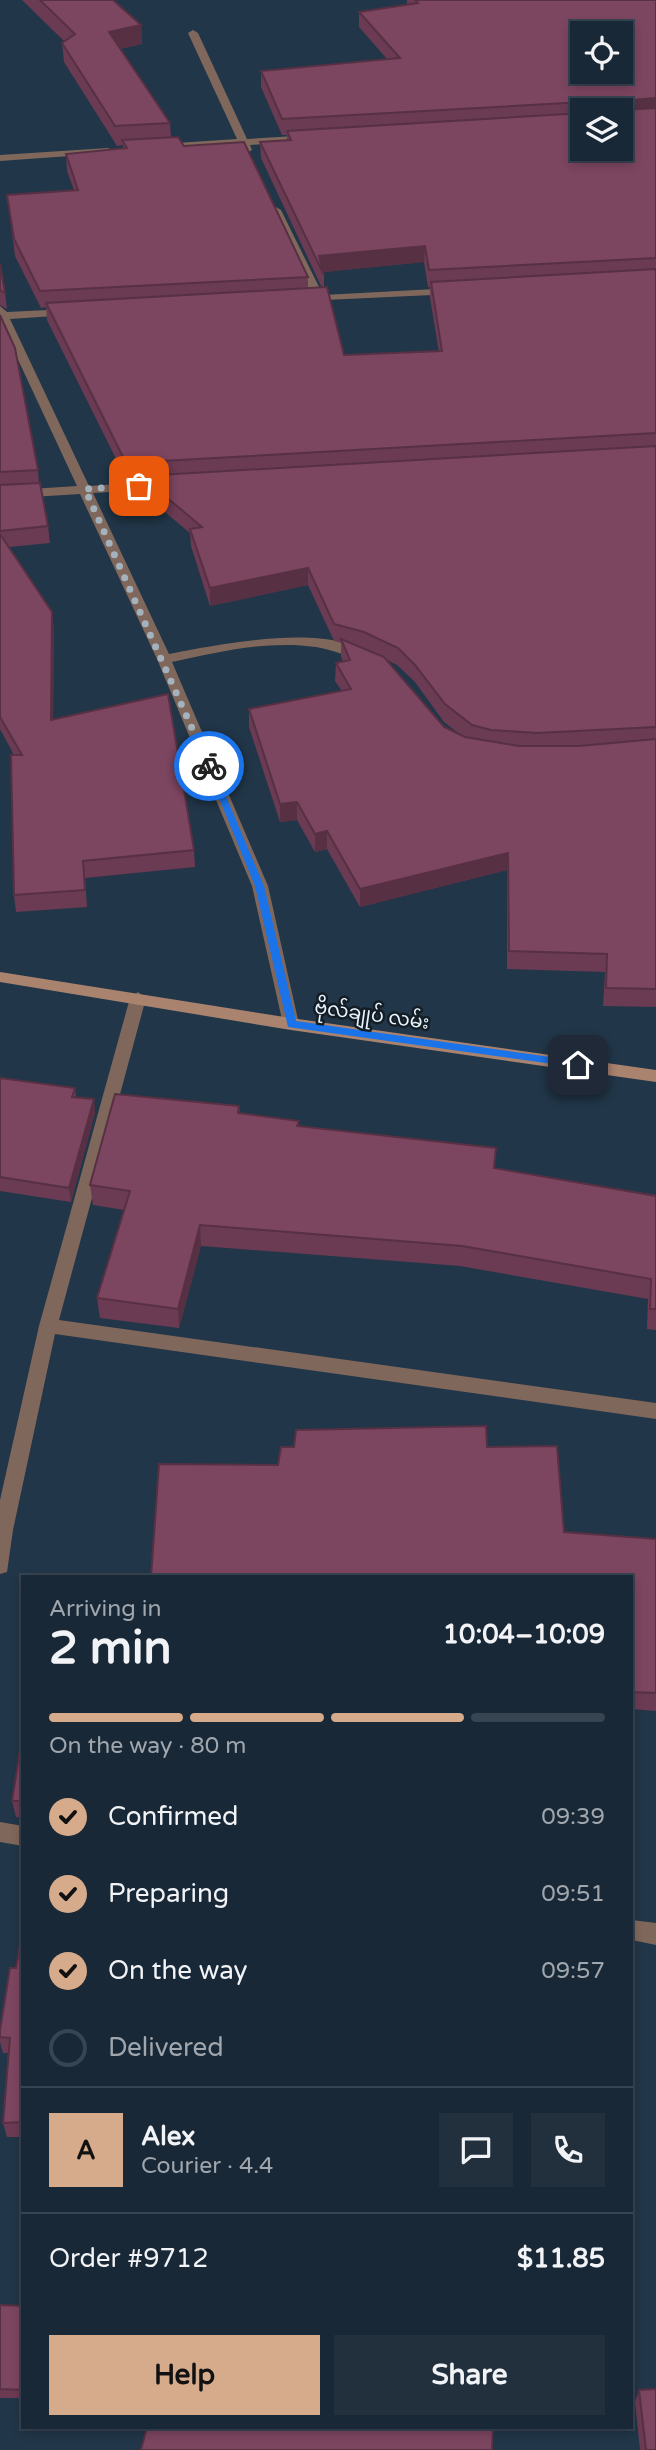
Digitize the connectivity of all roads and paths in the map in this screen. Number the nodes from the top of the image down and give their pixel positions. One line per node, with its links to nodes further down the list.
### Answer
1 (193, 33): 3 (street)
2 (324, 137): 3 (street)
3 (243, 141): 4 (street); 7 (street)
4 (148, 148)
5 (121, 150): 6 (street)
6 (0, 158)
7 (254, 166)
8 (272, 202): 10 (street)
9 (471, 290): 10 (street)
10 (319, 298): 11 (street)
11 (291, 300)
12 (85, 312): 13 (street)
13 (1, 313): 15 (street)
14 (182, 484): 15 (street)
15 (85, 489): 16 (street); 17 (street)
16 (0, 495)
17 (163, 659): 18 (street); 21 (street)
18 (379, 663)
19 (0, 977): 20 (street, ဗိုလ်ချုပ် လမ်း)
20 (138, 998): 21 (street, ဗိုလ်ချုပ် လမ်း); 23 (street)
21 (291, 1024): 22 (street, ဗိုလ်ချုပ် လမ်း)
22 (656, 1076)
23 (48, 1326): 24 (street); 25 (street)
24 (656, 1411)
25 (1, 1531): 26 (street)
26 (0, 1566)
27 (0, 1832): 28 (street)
28 (21, 1836)
29 (633, 1930): 30 (street)
30 (656, 1934)

